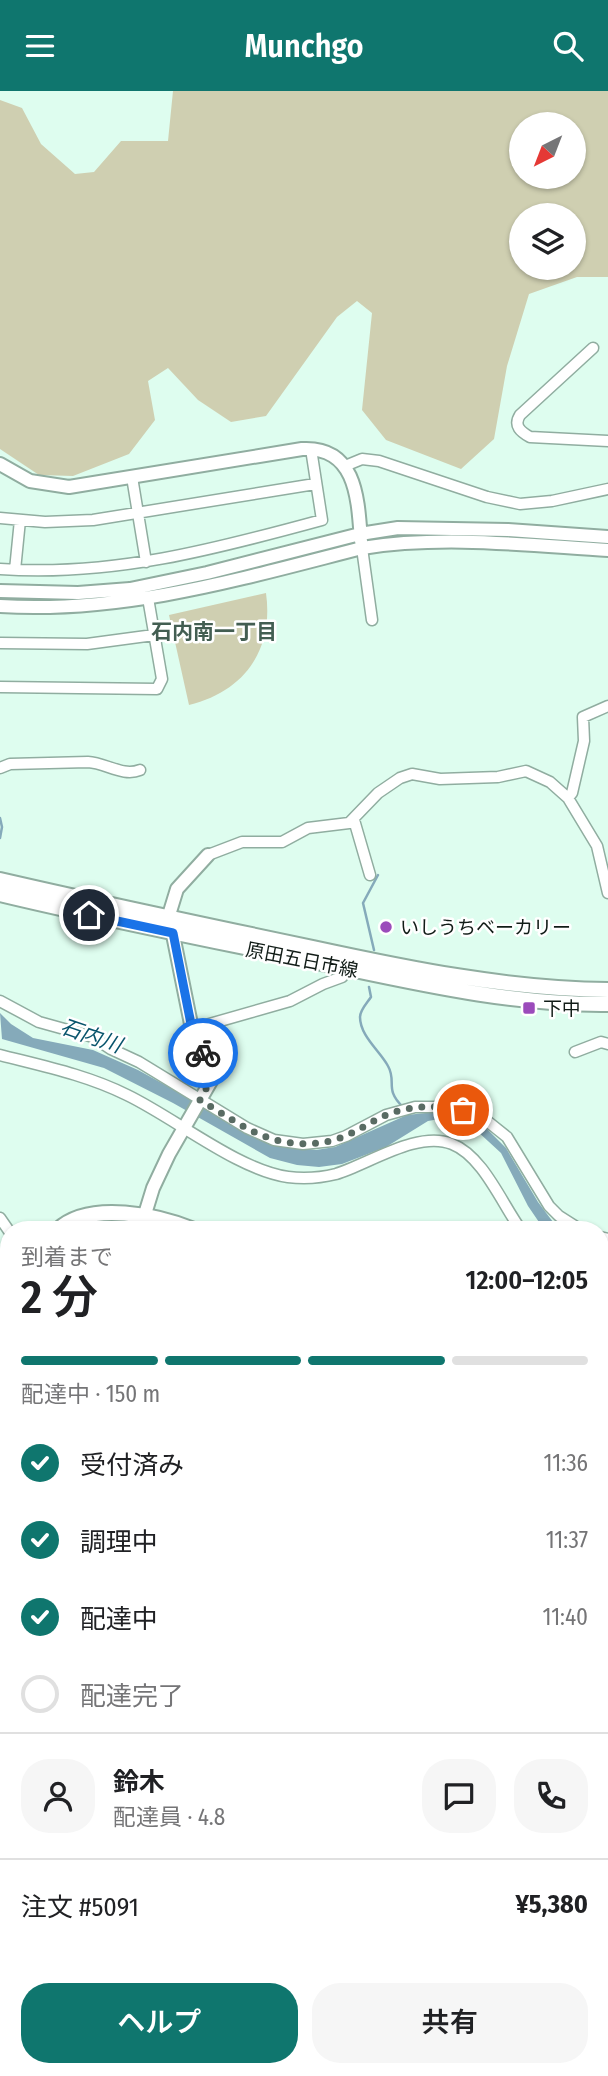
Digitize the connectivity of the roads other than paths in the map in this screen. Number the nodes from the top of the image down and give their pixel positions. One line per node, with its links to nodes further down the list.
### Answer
1 (593, 348): 2 (street)
2 (608, 441)
3 (311, 449): 5 (street); 6 (street); 7 (street)
4 (0, 464): 6 (street)
5 (345, 466): 8 (street); 12 (street)
6 (132, 477): 9 (street)
7 (315, 484): 9 (street); 16 (street)
8 (608, 489)
9 (138, 513): 11 (street); 16 (street)
10 (0, 518): 11 (street)
11 (20, 520): 18 (street)
12 (360, 534): 13 (street); 14 (street); 19 (street)
13 (608, 537)
14 (362, 548): 15 (street); 20 (street); 22 (street)
15 (608, 549)
16 (146, 562): 18 (street)
17 (0, 569): 18 (street)
18 (15, 570)
19 (0, 591)
20 (148, 598): 21 (street); 23 (street)
21 (0, 606)
22 (372, 620)
23 (154, 635): 24 (street); 25 (street)
24 (0, 643)
25 (0, 687)
26 (608, 706): 29 (street)
27 (0, 768): 28 (street)
28 (140, 770)
29 (568, 798): 30 (street); 34 (street)
30 (354, 820): 31 (street); 32 (street)
31 (208, 855): 36 (street)
32 (370, 875)
33 (0, 880): 36 (main road, 原田五日市線)
34 (608, 893)
35 (0, 894): 36 (main road, 原田五日市線)
36 (171, 926): 37 (main road, 原田五日市線); 38 (main road, 原田五日市線); 41 (street)
37 (348, 969): 40 (main road, 原田五日市線); 41 (street)
38 (608, 990)
39 (0, 1001): 45 (street)
40 (608, 1005)
41 (192, 1030): 45 (street)
42 (608, 1044): 43 (street)
43 (575, 1052)
44 (0, 1055): 46 (street)
45 (200, 1101): 46 (street); 51 (street)
46 (186, 1126): 47 (street); 50 (street)
47 (145, 1215): 48 (main road); 49 (main road)
48 (74, 1221)
49 (165, 1221)
50 (515, 1221)
51 (566, 1221)

